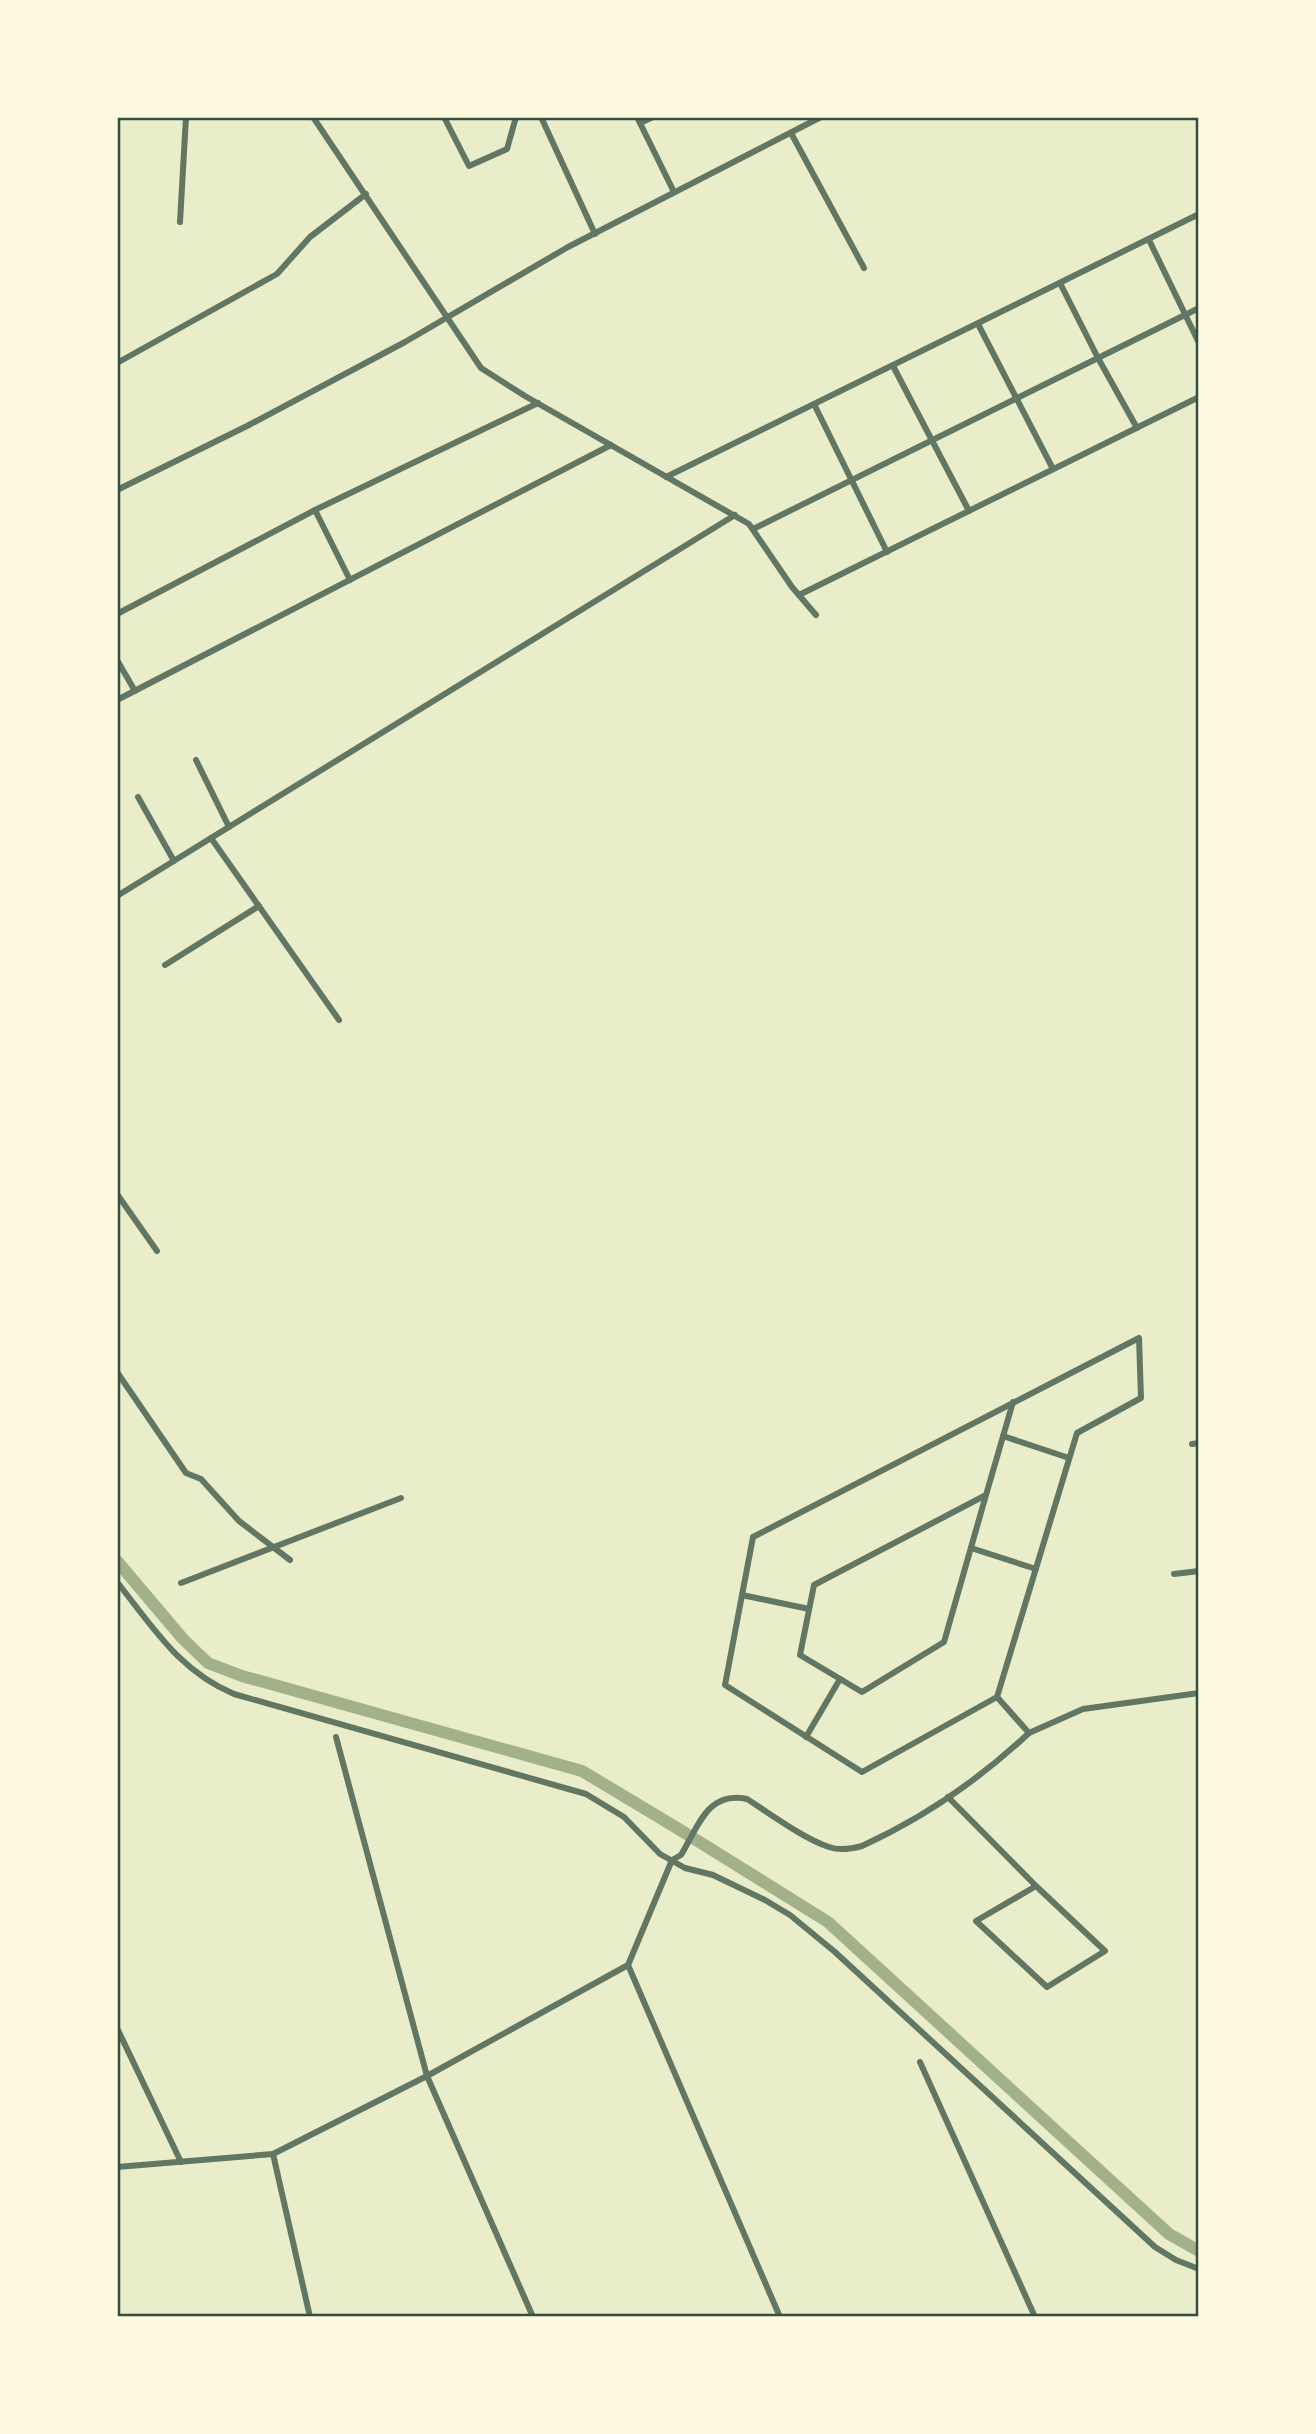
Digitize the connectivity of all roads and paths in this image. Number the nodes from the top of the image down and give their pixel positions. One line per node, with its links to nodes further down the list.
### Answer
1 (186, 117): 13 (street)
2 (313, 117): 11 (street)
3 (444, 117): 4 (street)
4 (516, 117)
5 (541, 117): 14 (street)
6 (653, 117): 8 (street)
7 (821, 117): 9 (street)
8 (639, 120): 10 (street)
9 (791, 133): 10 (street); 16 (street)
10 (674, 192): 14 (street)
11 (366, 194): 20 (street); 24 (street)
12 (1199, 214): 15 (street)
13 (180, 222)
14 (596, 234): 20 (street)
15 (1149, 240): 17 (street); 19 (street)
16 (864, 268)
17 (1060, 283): 21 (street); 23 (street)
18 (1199, 308): 19 (street)
19 (1185, 315): 22 (street); 23 (street)
20 (445, 318): 28 (street); 36 (street)
21 (978, 324): 25 (street); 27 (street)
22 (1199, 343)
23 (1098, 358): 27 (street); 30 (street)
24 (117, 363)
25 (893, 366): 29 (street); 31 (street)
26 (1199, 397): 30 (street)
27 (1016, 399): 31 (street); 33 (street)
28 (538, 404): 32 (street); 37 (street)
29 (814, 404): 34 (street); 35 (street)
30 (1137, 428): 33 (street)
31 (932, 439): 35 (street); 38 (street)
32 (611, 445): 34 (street); 42 (street)
33 (1053, 469): 38 (street)
34 (666, 477): 39 (street)
35 (851, 479): 40 (street); 41 (street)
36 (117, 490)
37 (315, 510): 42 (street); 44 (street)
38 (969, 511): 41 (street)
39 (735, 515): 40 (street); 51 (street)
40 (753, 529): 43 (street)
41 (887, 552): 43 (street)
42 (350, 580): 47 (street)
43 (799, 595): 45 (street)
44 (117, 614)
45 (816, 615)
46 (117, 660): 47 (street)
47 (135, 691): 48 (street)
48 (117, 700)
49 (196, 760): 51 (street)
50 (138, 797): 53 (street)
51 (229, 827): 52 (street)
52 (211, 838): 53 (street); 55 (street)
53 (174, 861): 54 (street)
54 (117, 896)
55 (259, 906): 56 (street); 57 (street)
56 (165, 965)
57 (339, 1020)
58 (117, 1194): 59 (street)
59 (158, 1251)
60 (117, 1372): 66 (street)
61 (1013, 1402): 62 (street); 63 (street); 74 (street)
62 (1003, 1436): 63 (street); 64 (street)
63 (1069, 1458): 69 (street)
64 (986, 1495): 67 (street); 75 (street)
65 (401, 1498): 66 (street)
66 (273, 1547): 68 (street); 73 (street)
67 (971, 1548): 69 (street); 76 (street)
68 (290, 1560)
69 (1036, 1569): 78 (street)
70 (1199, 1571): 71 (street)
71 (1174, 1574)
72 (117, 1582): 83 (street)
73 (181, 1583)
74 (742, 1595): 75 (street); 81 (street)
75 (809, 1609): 76 (street)
76 (840, 1679): 81 (street)
77 (1199, 1693): 79 (street)
78 (997, 1698): 79 (street); 81 (street)
79 (1029, 1734): 82 (street)
80 (336, 1737): 88 (street)
81 (806, 1737)
82 (948, 1797): 83 (street); 84 (street)
83 (672, 1860): 85 (street); 92 (street)
84 (1036, 1886): 84 (street)
85 (628, 1965): 88 (street); 95 (street)
86 (117, 2028): 90 (street)
87 (920, 2062): 96 (street)
88 (427, 2076): 89 (street); 94 (street)
89 (273, 2154): 90 (street); 93 (street)
90 (181, 2162): 91 (street)
91 (117, 2167)
92 (1199, 2269)
93 (310, 2317)
94 (533, 2317)
95 (780, 2317)
96 (1035, 2317)

